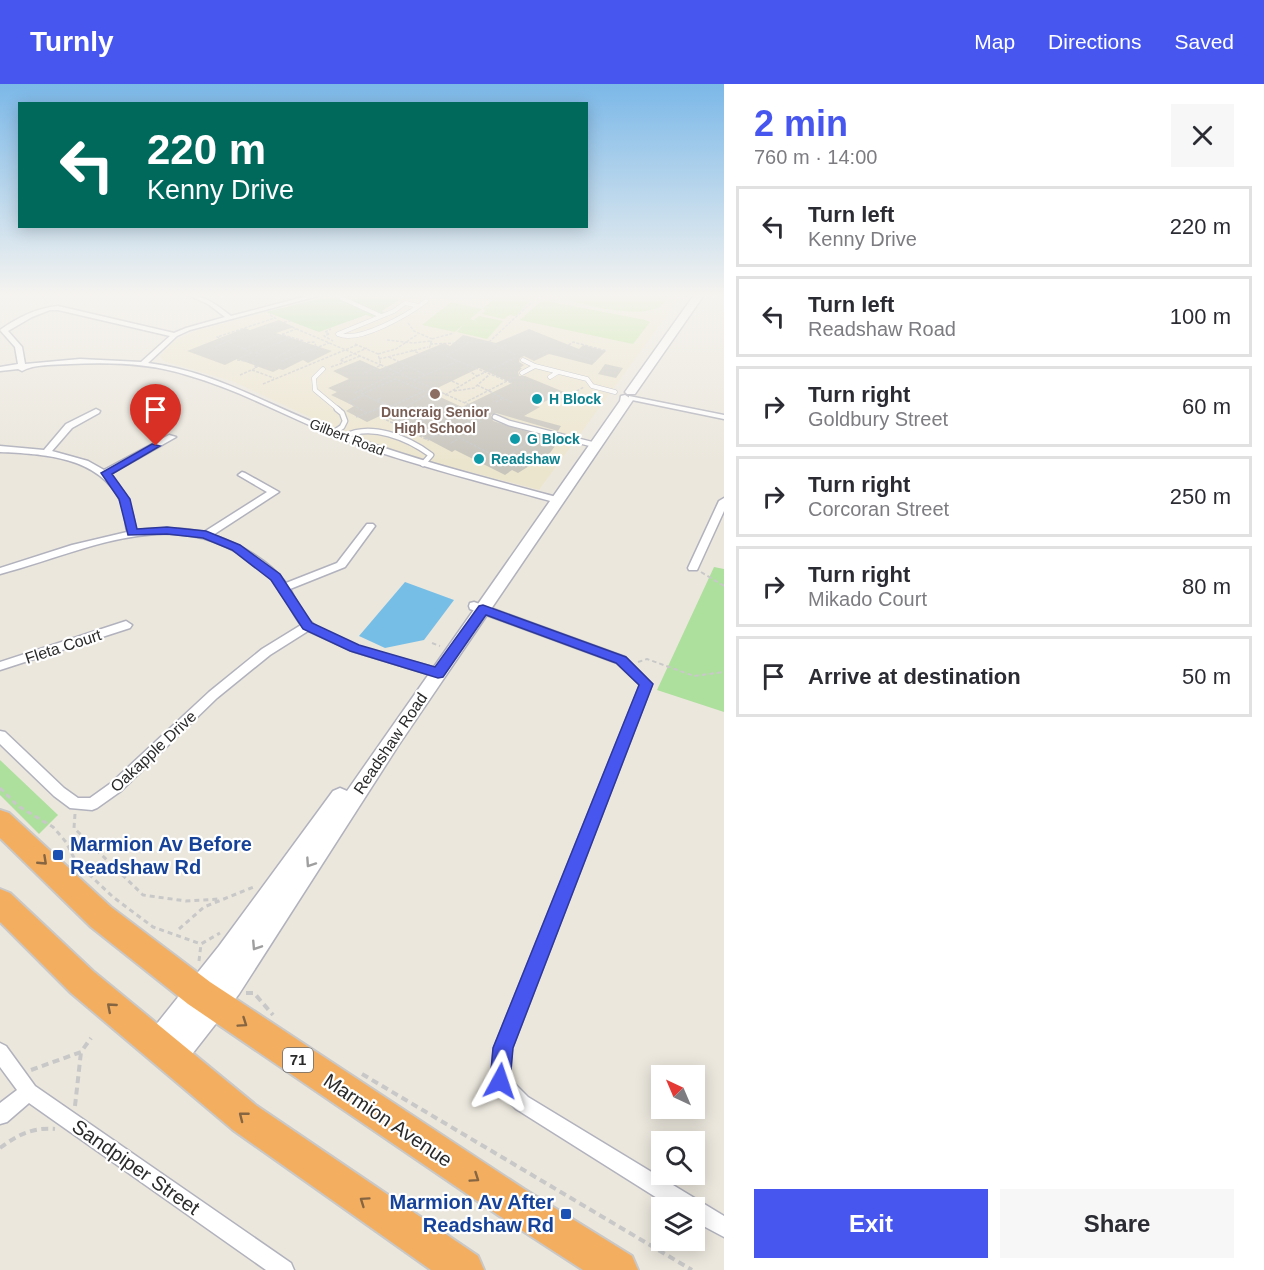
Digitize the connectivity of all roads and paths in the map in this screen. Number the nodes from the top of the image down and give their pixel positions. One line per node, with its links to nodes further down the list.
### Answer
1 (22, 350): 43 (street)
2 (158, 350): 39 (street)
3 (247, 350): 31 (path)
4 (261, 350): 44 (path)
5 (288, 350): 29 (path)
6 (308, 350): 32 (path)
7 (343, 350): 62 (path)
8 (349, 350): 23 (path)
9 (361, 350): 23 (path)
10 (371, 350): 24 (path)
11 (391, 350): 24 (path)
12 (410, 350): 27 (path)
13 (411, 350): 14 (path)
14 (433, 350): 26 (path)
15 (456, 350): 26 (path)
16 (496, 350): 22 (path)
17 (506, 350): 52 (path)
18 (548, 350): 28 (path)
19 (562, 350): 35 (path)
20 (655, 350): 81 (street, Readshaw Road)
21 (658, 350): 81 (street, Readshaw Road)
22 (492, 352)
23 (355, 353): 25 (path); 37 (path)
24 (378, 354): 30 (path)
25 (360, 356): 37 (path); 40 (path)
26 (446, 356): 33 (path)
27 (389, 357): 30 (path); 41 (path)
28 (534, 357)
29 (275, 358)
30 (379, 359): 40 (path)
31 (237, 360)
32 (280, 360)
33 (458, 360): 38 (path); 58 (path)
34 (524, 360): 42 (lane)
35 (596, 361)
36 (261, 362): 44 (path)
37 (345, 362): 46 (path)
38 (467, 364): 52 (path); 60 (path)
39 (141, 365): 43 (street, Gilbert Road); 108 (street, Gilbert Road)
40 (381, 365): 45 (path); 54 (path)
41 (402, 365): 50 (path); 51 (path)
42 (535, 366): 53 (lane); 55 (lane)
43 (22, 367): 47 (street, Gilbert Road)
44 (256, 368): 48 (path)
45 (387, 368): 49 (path); 51 (path)
46 (323, 369): 108 (lane)
47 (0, 370)
48 (252, 370): 57 (path); 62 (path)
49 (379, 371)
50 (410, 371): 58 (path); 59 (path)
51 (397, 372): 59 (path); 66 (path)
52 (486, 372): 56 (path); 60 (path)
53 (558, 372): 61 (lane); 74 (lane)
54 (365, 373)
55 (522, 373): 65 (path)
56 (490, 374): 65 (path); 73 (path)
57 (240, 375)
58 (426, 375): 63 (path)
59 (405, 376): 63 (path)
60 (477, 376): 71 (path)
61 (550, 377)
62 (274, 378): 69 (path)
63 (414, 380): 67 (path)
64 (452, 381): 71 (path)
65 (508, 381): 68 (path); 78 (path)
66 (380, 382): 70 (path); 79 (path)
67 (417, 382): 72 (path); 76 (path)
68 (512, 383)
69 (263, 384)
70 (383, 384): 72 (path); 79 (path)
71 (460, 384): 77 (path)
72 (411, 385): 75 (path); 88 (path)
73 (477, 385): 77 (path); 78 (path)
74 (592, 386): 81 (lane); 87 (path)
75 (408, 388)
76 (435, 390): 80 (path); 92 (path)
77 (453, 391): 80 (path)
78 (489, 391): 83 (path); 85 (path)
79 (360, 393): 88 (path); 91 (path)
80 (446, 394): 85 (path)
81 (625, 394): 96 (street); 114 (street, Readshaw Road)
82 (381, 398): 88 (path)
83 (503, 398): 84 (path); 86 (path)
84 (496, 402)
85 (464, 403): 89 (path)
86 (513, 403)
87 (552, 405)
88 (386, 406): 91 (path); 92 (path)
89 (470, 406): 93 (path); 98 (path)
90 (96, 411): 116 (street)
91 (367, 412): 94 (path)
92 (398, 412): 101 (path)
93 (452, 414)
94 (356, 417)
95 (495, 417): 107 (lane)
96 (724, 417)
97 (429, 418): 104 (path)
98 (475, 419): 100 (path); 103 (path)
99 (398, 420): 101 (path)
100 (482, 422)
101 (393, 423): 102 (path); 104 (path)
102 (388, 424)
103 (462, 426): 105 (path); 106 (path)
104 (406, 429): 112 (path)
105 (455, 429): 111 (path); 112 (path)
106 (468, 429)
107 (535, 430): 114 (lane); 117 (path)
108 (333, 433): 110 (street, Gilbert Road)
109 (172, 437): 120 (street)
110 (344, 437): 118 (street, Gilbert Road); 118 (lane)
111 (459, 438): 112 (path); 113 (path); 117 (path)
112 (426, 439)
113 (451, 442)
114 (590, 444): 122 (street, Readshaw Road)
115 (0, 449): 116 (street)
116 (46, 453): 120 (street)
117 (501, 460): 119 (path)
118 (423, 464): 122 (street, Gilbert Road)
119 (516, 467)
120 (106, 473): 125 (street)
121 (242, 475): 126 (street)
122 (552, 499): 131 (street, Readshaw Road)
123 (724, 501): 127 (street)
124 (370, 526): 130 (street)
125 (132, 532): 126 (street); 128 (street)
126 (206, 535): 130 (street)
127 (693, 568): 129 (path)
128 (0, 571)
129 (724, 586)
130 (283, 588): 133 (street)
131 (479, 608): 135 (street); 136 (street, Readshaw Road)
132 (126, 625): 134 (street, Fleta Court)
133 (308, 626): 136 (street); 140 (street, Oakapple Drive)
134 (0, 666)
135 (627, 666): 137 (path); 154 (street)
136 (433, 671): 146 (street, Readshaw Road)
137 (724, 672)
138 (0, 736): 140 (street)
139 (0, 788): 146 (path)
140 (75, 804): 143 (path)
141 (0, 821): 146 (highway, Marmion Avenue / 71, one-way to 146)
142 (256, 886): 143 (path)
143 (219, 899): 145 (path)
144 (0, 902): 149 (highway, one-way to 144)
145 (179, 928)
146 (214, 989): 147 (path); 149 (street, Readshaw Road); 159 (highway, Marmion Avenue / 71, one-way to 159)
147 (281, 1022)
148 (92, 1038): 152 (path)
149 (164, 1051): 158 (highway, one-way to 149)
150 (0, 1052): 152 (street, Sandpiper Street)
151 (358, 1071): 160 (path)
152 (23, 1084): 153 (street); 157 (street, Sandpiper Street)
153 (0, 1115)
154 (675, 1197)
155 (705, 1215): 156 (street)
156 (724, 1227)
157 (284, 1270)
158 (464, 1270)
159 (618, 1270)
160 (692, 1270)

